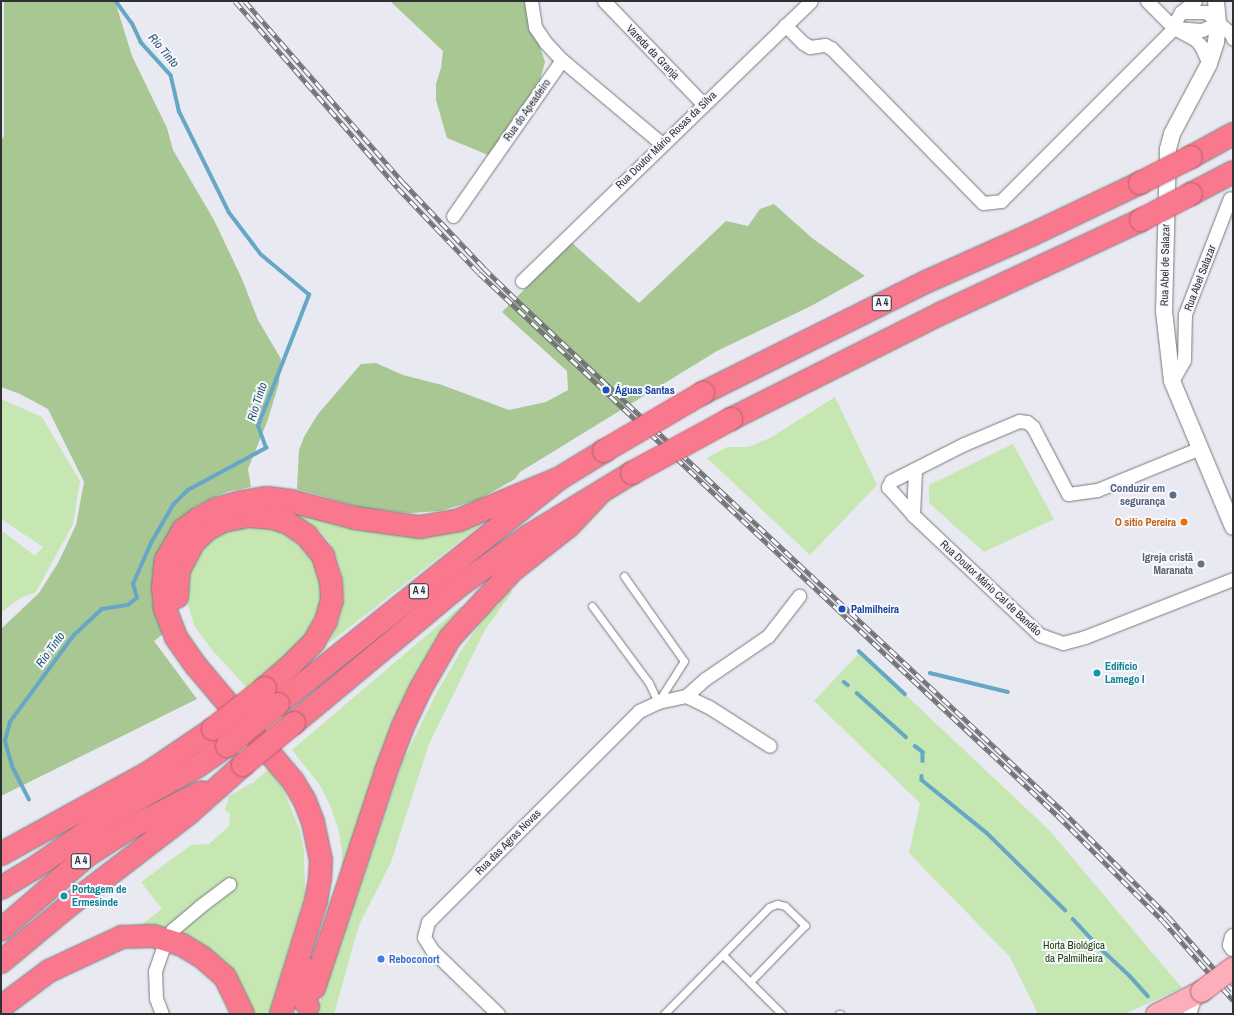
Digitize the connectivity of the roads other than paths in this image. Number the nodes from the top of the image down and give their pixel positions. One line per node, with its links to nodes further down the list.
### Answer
1 (531, 1): 12 (street)
2 (604, 1): 14 (street, Vareda da Granja)
3 (811, 1): 9 (street, Rua Doutor Mário Rosas da Silva)
4 (1147, 1): 10 (street)
5 (1195, 1): 7 (street)
6 (1216, 1): 8 (street, Rua Abel de Salazar)
7 (1181, 12): 8 (street); 10 (street)
8 (1218, 23): 10 (street); 11 (street); 13 (street, Rua Abel de Salazar)
9 (785, 25): 10 (street); 14 (street, Rua Doutor Mário Rosas da Silva)
10 (1174, 28): 13 (street)
11 (1233, 39)
12 (562, 60): 16 (street); 19 (street, Rua do Apeadeiro)
13 (1209, 64): 21 (street, Rua Abel de Salazar)
14 (703, 104): 16 (street, Rua Doutor Mário Rosas da Silva)
15 (1233, 134): 24 (highway, A 4, bridge)
16 (662, 144): 20 (street, Rua Doutor Mário Rosas da Silva)
17 (1233, 172): 25 (highway, A 4, bridge)
18 (1230, 198): 21 (street, Rua Abel Salazar)
19 (453, 216)
20 (522, 281)
21 (1172, 381): 22 (street, Rua Abel de Salazar)
22 (1200, 448): 23 (street, Rua Doutor Mário Cal de Bandão); 27 (street, Rua Abel de Salazar)
23 (915, 468): 26 (street); 26 (street, Rua Doutor Mário Cal de Bandão)
24 (560, 478): 37 (highway, A 4, bridge); 56 (highway)
25 (599, 494): 35 (highway, A 4, bridge); 52 (highway)
26 (913, 515): 29 (street, Rua Doutor Mário Cal de Bandão)
27 (1233, 527)
28 (624, 576): 33 (lane)
29 (1233, 579)
30 (799, 596): 32 (street, Rua das Agras Novas)
31 (592, 606): 33 (lane)
32 (686, 696): 33 (street, Rua das Agras Novas); 34 (street)
33 (658, 702): 57 (street, Rua das Agras Novas)
34 (770, 746)
35 (219, 784): 41 (highway, A 4); 48 (highway, A 4)
36 (2, 854): 52 (highway, bridge)
37 (33, 869): 39 (highway, A 4); 40 (highway, A 4)
38 (229, 884): 42 (street)
39 (1, 888)
40 (1, 902)
41 (1, 930)
42 (172, 930)
43 (1233, 937): 47 (street)
44 (163, 948): 54 (street)
45 (95, 950): 51 (highway); 53 (highway); 55 (highway)
46 (723, 955): 49 (lane); 49 (lane); 58 (lane)
47 (1233, 961): 50 (main road, bridge)
48 (1, 962)
49 (750, 982): 59 (lane)
50 (1195, 1000): 60 (main road)
51 (1, 1007)
52 (306, 1010)
53 (16, 1014)
54 (162, 1014)
55 (243, 1014)
56 (282, 1014)
57 (498, 1014)
58 (664, 1014)
59 (782, 1014)
60 (1156, 1014)

